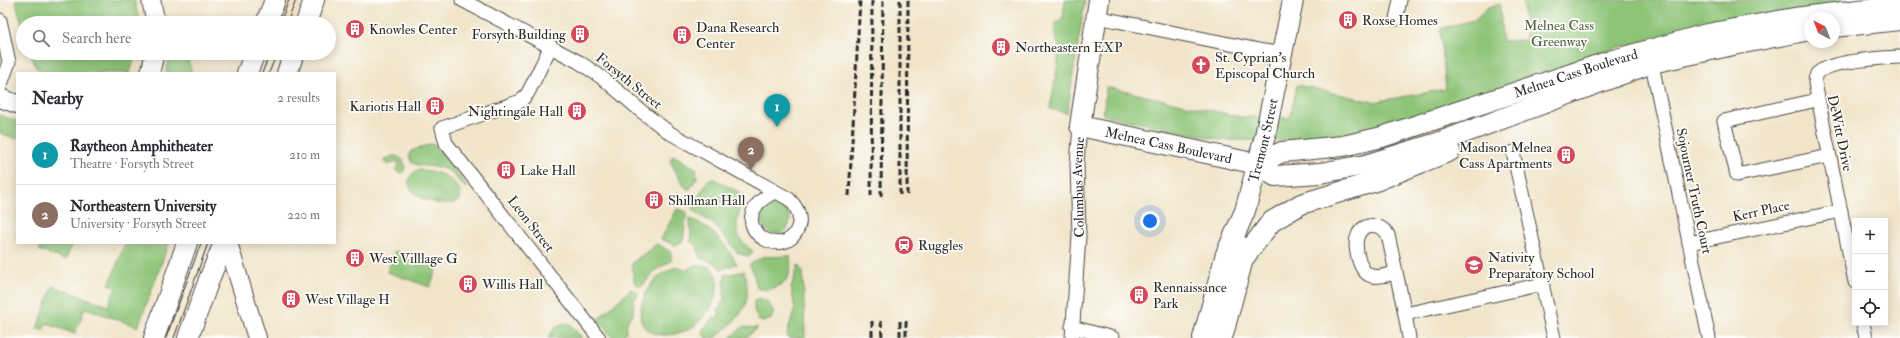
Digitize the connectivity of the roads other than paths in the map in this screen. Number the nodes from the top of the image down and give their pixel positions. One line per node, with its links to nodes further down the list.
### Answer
1 (151, 0): 9 (street)
2 (275, 0): 10 (main road)
3 (314, 0): 11 (main road)
4 (462, 0): 17 (street, Forsyth Street)
5 (1293, 0): 18 (main road, Tremont Street)
6 (1400, 0): 12 (street)
7 (1900, 5): 19 (main road, Melnea Cass Boulevard)
8 (1098, 9): 18 (street); 32 (main road, Columbus Avenue)
9 (154, 16)
10 (269, 16)
11 (308, 16)
12 (1396, 19)
13 (0, 20): 27 (street)
14 (1900, 20): 15 (main road)
15 (1840, 26)
16 (1804, 31): 19 (main road, Melnea Cass Boulevard)
17 (551, 46): 36 (street, Forsyth Street); 53 (street, Leon Street)
18 (1282, 54): 35 (main road, Tremont Street)
19 (1650, 56): 28 (main road, Melnea Cass Boulevard); 35 (main road, Melnea Cass Boulevard); 39 (street, Sojourner Truth Court)
20 (1900, 57): 30 (street, DeWitt Drive)
21 (153, 60): 24 (street)
22 (252, 60): 25 (main road)
23 (292, 60): 26 (main road)
24 (150, 72)
25 (247, 72)
26 (287, 72)
27 (0, 87)
28 (1560, 97): 35 (main road, Melnea Cass Boulevard); 43 (main road)
29 (0, 98): 31 (street)
30 (1817, 100): 34 (street, DeWitt Drive); 34 (street)
31 (16, 104)
32 (1080, 126): 35 (main road, Melnea Cass Boulevard); 49 (street, Columbus Avenue)
33 (1513, 152): 46 (street)
34 (1829, 156): 38 (street, DeWitt Drive)
35 (1257, 164): 37 (main road, Tremont Street)
36 (774, 192)
37 (1245, 211): 43 (main road, Tremont Street); 55 (main road, Tremont Street)
38 (1841, 211): 39 (street, Kerr Place); 44 (street, DeWitt Drive)
39 (1689, 243): 59 (street, Sojourner Truth Court)
40 (187, 244): 50 (main road)
41 (224, 244): 51 (main road)
42 (228, 244): 52 (street)
43 (1243, 259): 56 (main road, Tremont Street)
44 (1852, 267)
45 (1396, 273): 47 (street)
46 (1543, 284): 47 (street); 58 (street)
47 (1406, 314): 57 (street)
48 (1864, 326): 60 (street)
49 (1072, 333): 54 (street, Columbus Avenue)
50 (154, 338)
51 (188, 338)
52 (257, 338)
53 (599, 338)
54 (1113, 338)
55 (1203, 338)
56 (1222, 338)
57 (1408, 338)
58 (1554, 338)
59 (1709, 338)
60 (1866, 338)

